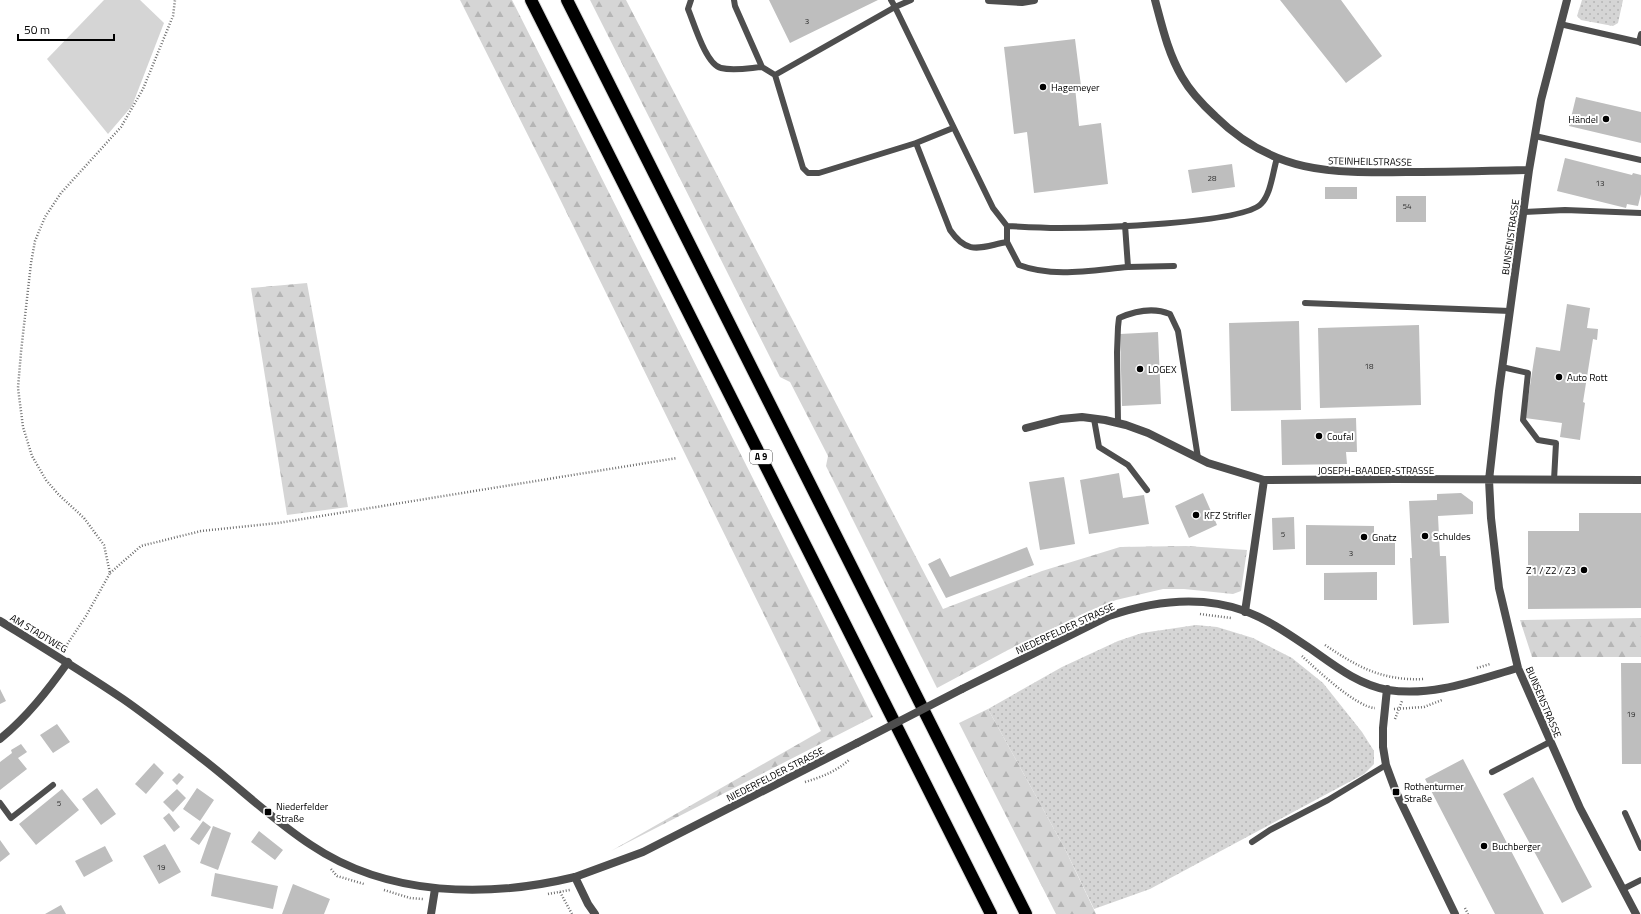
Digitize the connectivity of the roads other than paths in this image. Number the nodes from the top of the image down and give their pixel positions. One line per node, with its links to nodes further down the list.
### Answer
1 (532, 0): 62 (highway, A 9)
2 (567, 0): 63 (highway)
3 (691, 0): 15 (lane)
4 (734, 0): 15 (lane)
5 (891, 0): 11 (lane)
6 (911, 0): 11 (lane)
7 (989, 0): 8 (street)
8 (1034, 0)
9 (1156, 0): 20 (street, STEINHEILSTRASSE)
10 (1567, 0): 12 (street, BUNSENSTRASSE)
11 (895, 7): 16 (lane); 17 (lane)
12 (1560, 24): 14 (lane); 18 (street, BUNSENSTRASSE)
13 (1641, 34): 14 (lane)
14 (1640, 43)
15 (762, 67): 16 (lane)
16 (775, 75): 19 (lane)
17 (953, 128): 19 (lane); 26 (lane)
18 (1535, 136): 21 (lane); 22 (street, BUNSENSTRASSE)
19 (916, 143): 27 (lane)
20 (1276, 158): 22 (street, STEINHEILSTRASSE); 25 (lane)
21 (1641, 160)
22 (1529, 170): 23 (street, BUNSENSTRASSE)
23 (1524, 212): 24 (lane); 31 (street, BUNSENSTRASSE)
24 (1641, 213)
25 (1125, 225): 26 (lane); 29 (lane)
26 (1007, 226): 27 (lane)
27 (1007, 242): 29 (lane)
28 (1174, 266): 29 (lane)
29 (1128, 267)
30 (1305, 303): 31 (lane)
31 (1510, 311): 32 (street, BUNSENSTRASSE)
32 (1502, 366): 38 (street, BUNSENSTRASSE); 39 (lane)
33 (1094, 419): 34 (street, JOSEPH-BAADER-STRASSE); 35 (street, JOSEPH-BAADER-STRASSE); 41 (lane)
34 (1118, 423): 36 (street, JOSEPH-BAADER-STRASSE); 36 (lane)
35 (1026, 428)
36 (1198, 458): 37 (street, JOSEPH-BAADER-STRASSE)
37 (1264, 480): 38 (street, JOSEPH-BAADER-STRASSE); 42 (street)
38 (1489, 480): 39 (street); 45 (street, BUNSENSTRASSE)
39 (1554, 480): 40 (street)
40 (1641, 480)
41 (1147, 490)
42 (1246, 612): 46 (street, NIEDERFELDER STRASSE); 56 (street, NIEDERFELDER STRASSE, bridge)
43 (0, 622): 44 (street, AM STADTWEG)
44 (68, 662): 47 (street); 58 (street, NIEDERFELDER STRASSE)
45 (1518, 668): 46 (street, NIEDERFELDER STRASSE); 48 (street, BUNSENSTRASSE)
46 (1387, 690): 49 (street)
47 (0, 739)
48 (1550, 742): 50 (lane); 59 (street, BUNSENSTRASSE)
49 (1386, 765): 54 (lane); 64 (street)
50 (1492, 772)
51 (53, 785): 52 (lane)
52 (0, 803)
53 (1625, 814): 55 (lane)
54 (1252, 842)
55 (1641, 848)
56 (575, 877): 58 (street, NIEDERFELDER STRASSE); 61 (street)
57 (1641, 880): 59 (lane)
58 (435, 889): 60 (street)
59 (1623, 889): 65 (street, BUNSENSTRASSE)
60 (431, 914)
61 (595, 914)
62 (991, 914)
63 (1026, 914)
64 (1455, 914)
65 (1636, 914)

